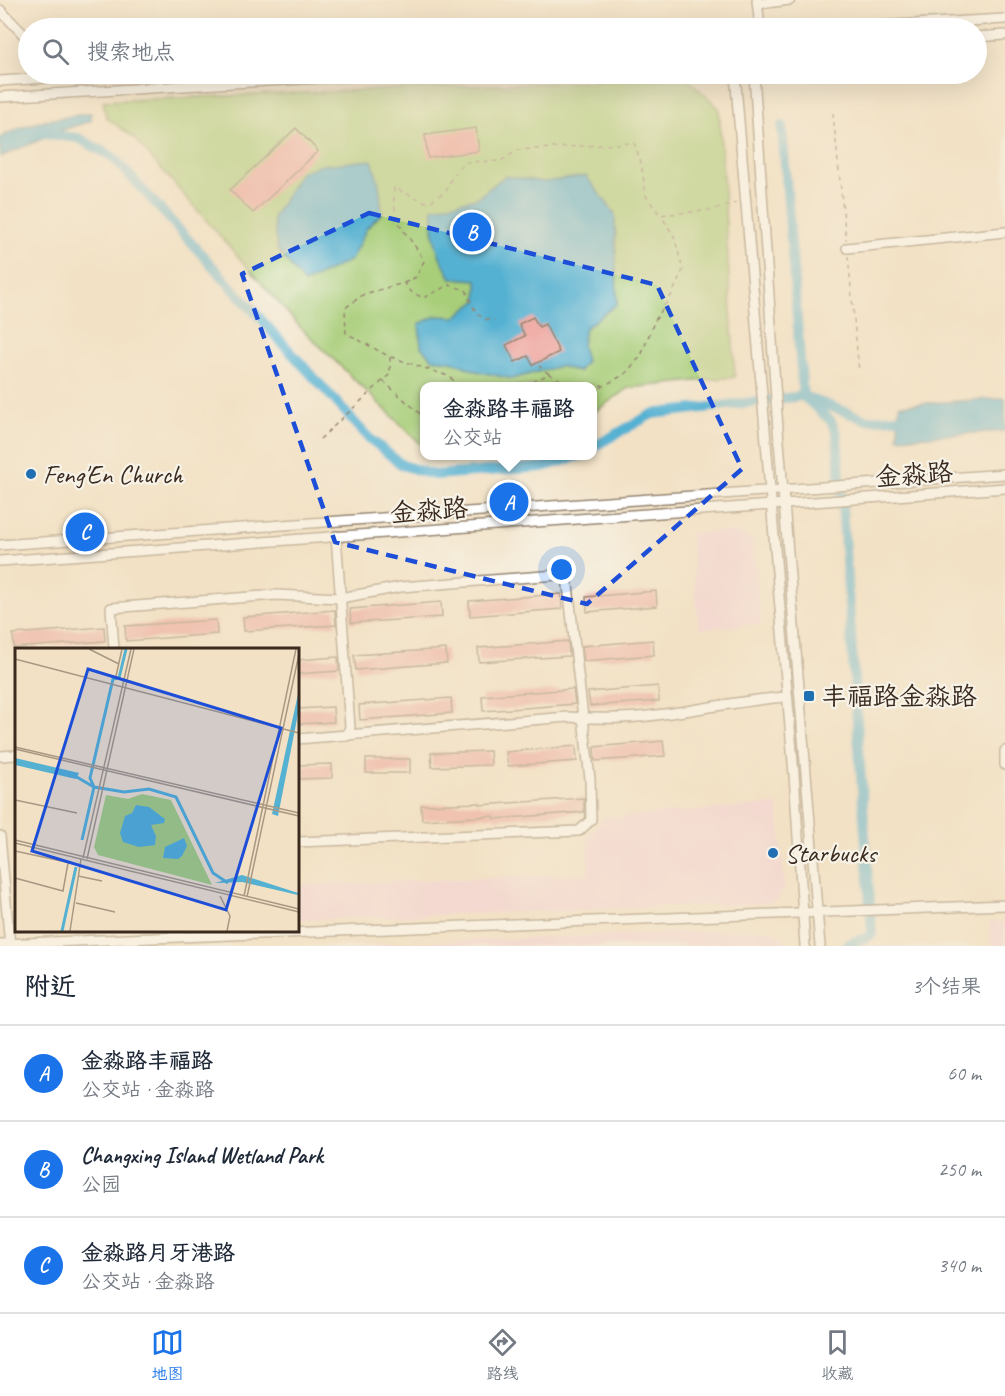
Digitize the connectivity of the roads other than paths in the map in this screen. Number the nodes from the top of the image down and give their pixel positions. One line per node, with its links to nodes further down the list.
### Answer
1 (790, 0): 2 (street)
2 (757, 2): 4 (street)
3 (0, 10): 7 (street)
4 (759, 18)
5 (1005, 19): 6 (street)
6 (987, 20)
7 (18, 29)
8 (1005, 35): 9 (street)
9 (987, 36)
10 (18, 80): 11 (street)
11 (0, 81)
12 (218, 84): 15 (street)
13 (736, 84): 21 (street)
14 (755, 84): 19 (street)
15 (0, 97)
16 (1005, 232): 17 (street)
17 (847, 248)
18 (1005, 474): 19 (street, 金淼路)
19 (783, 488): 21 (street, 金淼路); 22 (street)
20 (1005, 488): 22 (street, 金淼路)
21 (769, 490): 23 (street); 25 (street, 金淼路)
22 (785, 505): 23 (street, 金淼路); 41 (street)
23 (770, 506): 24 (street, 金淼路); 29 (street)
24 (336, 536): 26 (street, 金淼路); 27 (street)
25 (0, 545)
26 (0, 561)
27 (340, 598): 28 (street); 30 (street); 31 (street)
28 (114, 648)
29 (786, 697): 30 (street); 40 (street)
30 (583, 718): 31 (street); 38 (street)
31 (347, 736): 32 (street)
32 (298, 739)
33 (1005, 751): 36 (street)
34 (15, 755): 35 (street)
35 (0, 756)
36 (1005, 765)
37 (0, 836): 42 (street)
38 (298, 842)
39 (1005, 905): 41 (street)
40 (803, 913): 41 (street); 42 (street); 43 (street)
41 (818, 913): 44 (street)
42 (7, 944)
43 (805, 946)
44 (820, 946)

